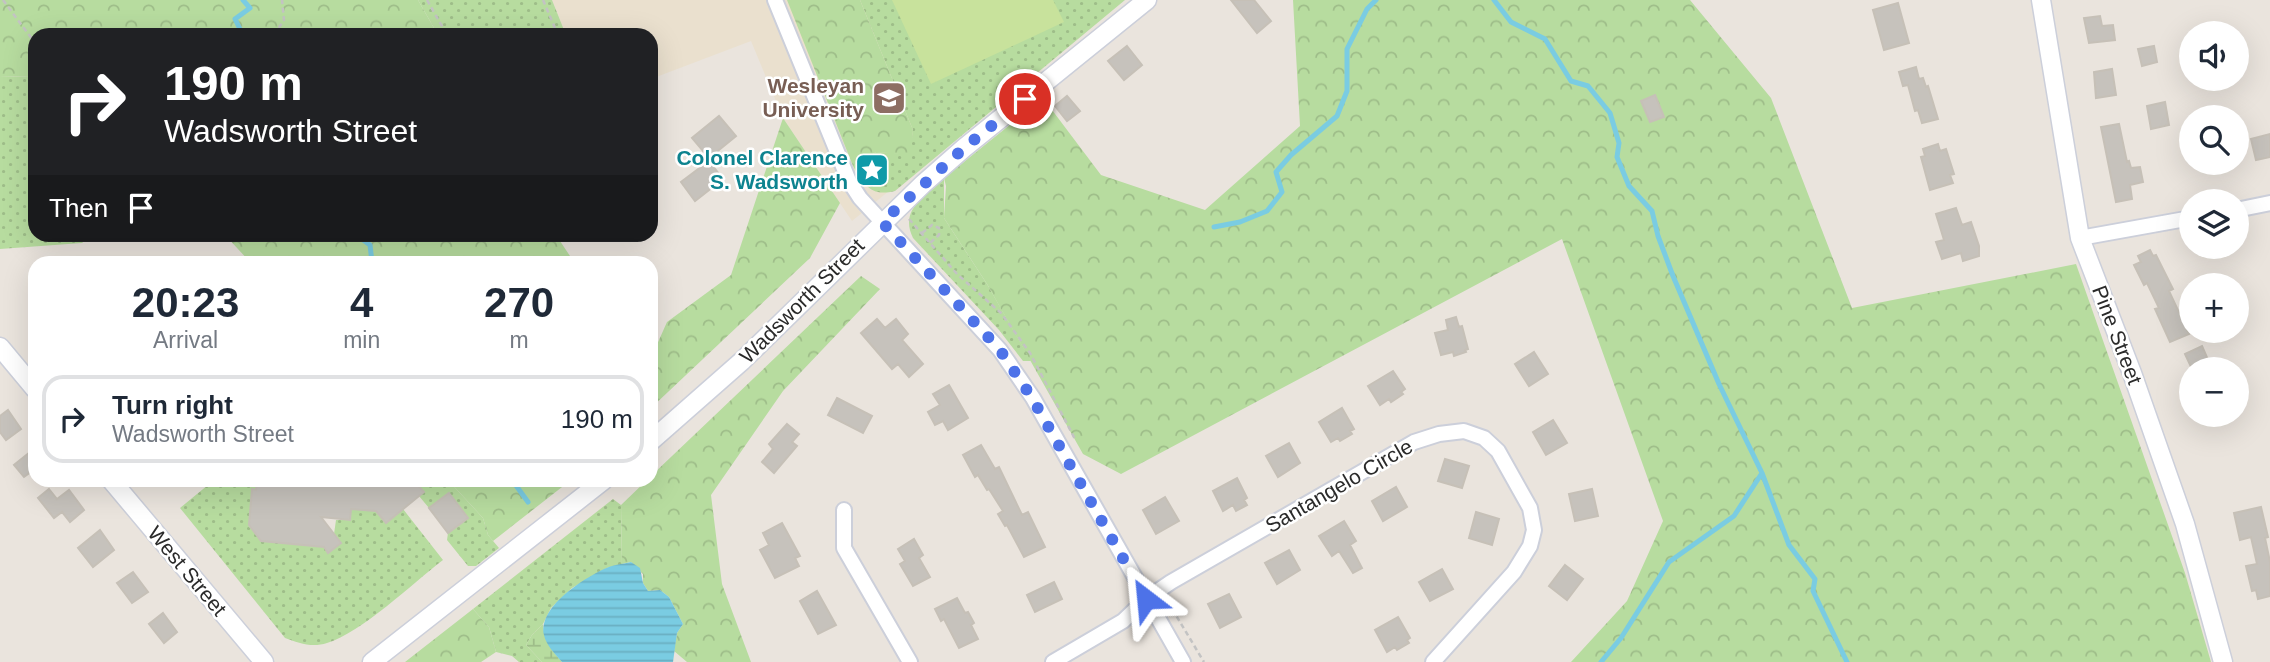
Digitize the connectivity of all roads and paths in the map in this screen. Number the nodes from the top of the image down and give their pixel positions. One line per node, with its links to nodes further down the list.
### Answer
1 (3, 0): 11 (path)
2 (282, 0): 8 (path)
3 (427, 0): 9 (path)
4 (543, 0): 10 (path)
5 (775, 0): 15 (street)
6 (1147, 0): 15 (street, Wadsworth Street)
7 (2041, 0): 17 (street, Pine Street)
8 (279, 28)
9 (443, 28)
10 (555, 28)
11 (28, 34)
12 (2270, 204): 13 (street)
13 (2249, 208)
14 (2179, 220): 17 (street)
15 (882, 222): 21 (street, Wadsworth Street); 25 (street)
16 (922, 233): 18 (path)
17 (2080, 238): 32 (street, Pine Street)
18 (930, 243)
19 (0, 347): 20 (street)
20 (28, 381)
21 (658, 435)
22 (117, 487): 26 (street, West Street)
23 (595, 487): 27 (street)
24 (844, 510): 28 (street)
25 (1146, 599): 29 (street, Santangelo Circle); 30 (street); 31 (street, Santangelo Circle)
26 (264, 662)
27 (372, 662)
28 (909, 662)
29 (1053, 662)
30 (1183, 662)
31 (1433, 662)
32 (2223, 662)

